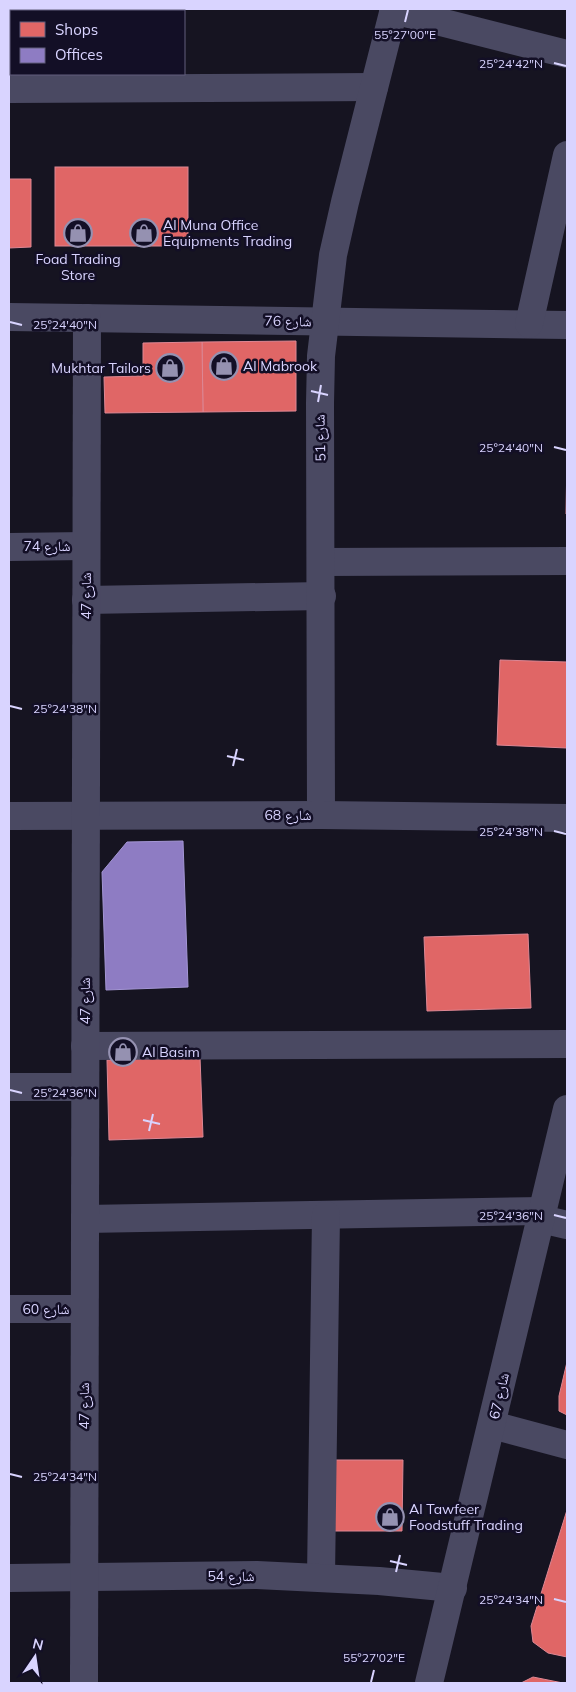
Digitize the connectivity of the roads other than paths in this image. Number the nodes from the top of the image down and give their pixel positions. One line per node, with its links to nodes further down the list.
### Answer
1 (394, 9): 2 (street); 3 (street, شارع 51)
2 (567, 54)
3 (374, 86): 4 (street); 8 (street, شارع 51)
4 (9, 89)
5 (567, 155): 9 (street)
6 (9, 317): 7 (street, شارع 76)
7 (87, 318): 8 (street, شارع 76); 11 (street, شارع 47)
8 (325, 321): 9 (street, شارع 76); 14 (street, شارع 51)
9 (529, 324): 10 (street, شارع 76)
10 (567, 325)
11 (86, 546): 12 (street, شارع 74); 16 (street, شارع 47)
12 (9, 547)
13 (567, 561): 14 (street)
14 (321, 562): 15 (street, شارع 51)
15 (322, 596): 16 (street); 17 (street, شارع 51)
16 (86, 600): 19 (street, شارع 47)
17 (321, 815): 19 (street, شارع 68); 20 (street, شارع 68)
18 (9, 816): 19 (street, شارع 68)
19 (86, 816): 22 (street, شارع 47)
20 (567, 818)
21 (567, 1044): 22 (street)
22 (85, 1046): 23 (street, شارع 47)
23 (85, 1087): 24 (street); 28 (street, شارع 47)
24 (9, 1088)
25 (567, 1109): 27 (street, شارع 67)
26 (326, 1215): 27 (street); 28 (street); 35 (street)
27 (542, 1215): 29 (street); 32 (street, شارع 67)
28 (85, 1219): 31 (street, شارع 47)
29 (567, 1225)
30 (9, 1309): 31 (street, شارع 60)
31 (84, 1309): 34 (street, شارع 47)
32 (492, 1425): 33 (street); 37 (street, شارع 67)
33 (567, 1445)
34 (84, 1576): 35 (street, شارع 54); 36 (street, شارع 54); 38 (street, شارع 47)
35 (321, 1577): 37 (street, شارع 54)
36 (9, 1578)
37 (453, 1588): 39 (street, شارع 67)
38 (84, 1683)
39 (429, 1683)

